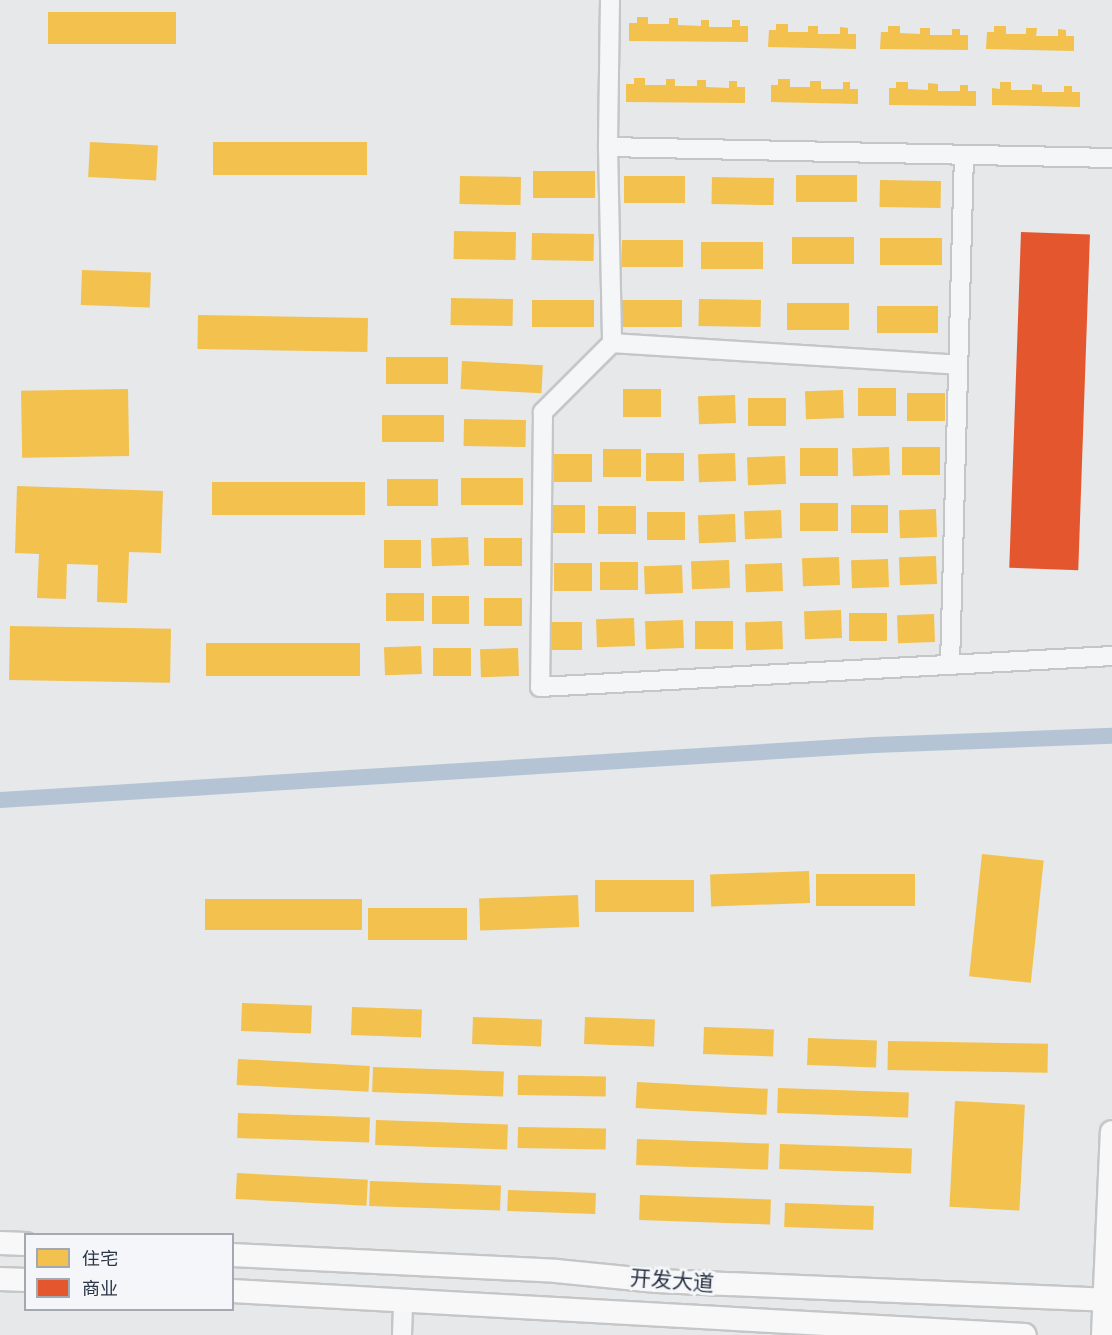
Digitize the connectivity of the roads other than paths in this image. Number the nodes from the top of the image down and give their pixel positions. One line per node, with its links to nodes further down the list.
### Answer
1 (610, 0): 2 (street)
2 (608, 147): 3 (street); 5 (street)
3 (964, 155): 4 (street); 6 (street)
4 (1112, 158)
5 (612, 343): 6 (street); 8 (street)
6 (957, 365): 8 (street)
7 (1112, 656): 8 (street)
8 (950, 665)
9 (1112, 1132): 17 (main road)
10 (0, 1243): 11 (main road)
11 (24, 1244)
12 (234, 1255): 17 (main road, 开发大道)
13 (0, 1279): 14 (main road)
14 (24, 1280)
15 (234, 1291): 16 (main road, 开发大道)
16 (403, 1300): 18 (street); 19 (main road, 开发大道)
17 (1108, 1300): 20 (main road)
18 (402, 1335)
19 (1025, 1335)
20 (1103, 1335)

